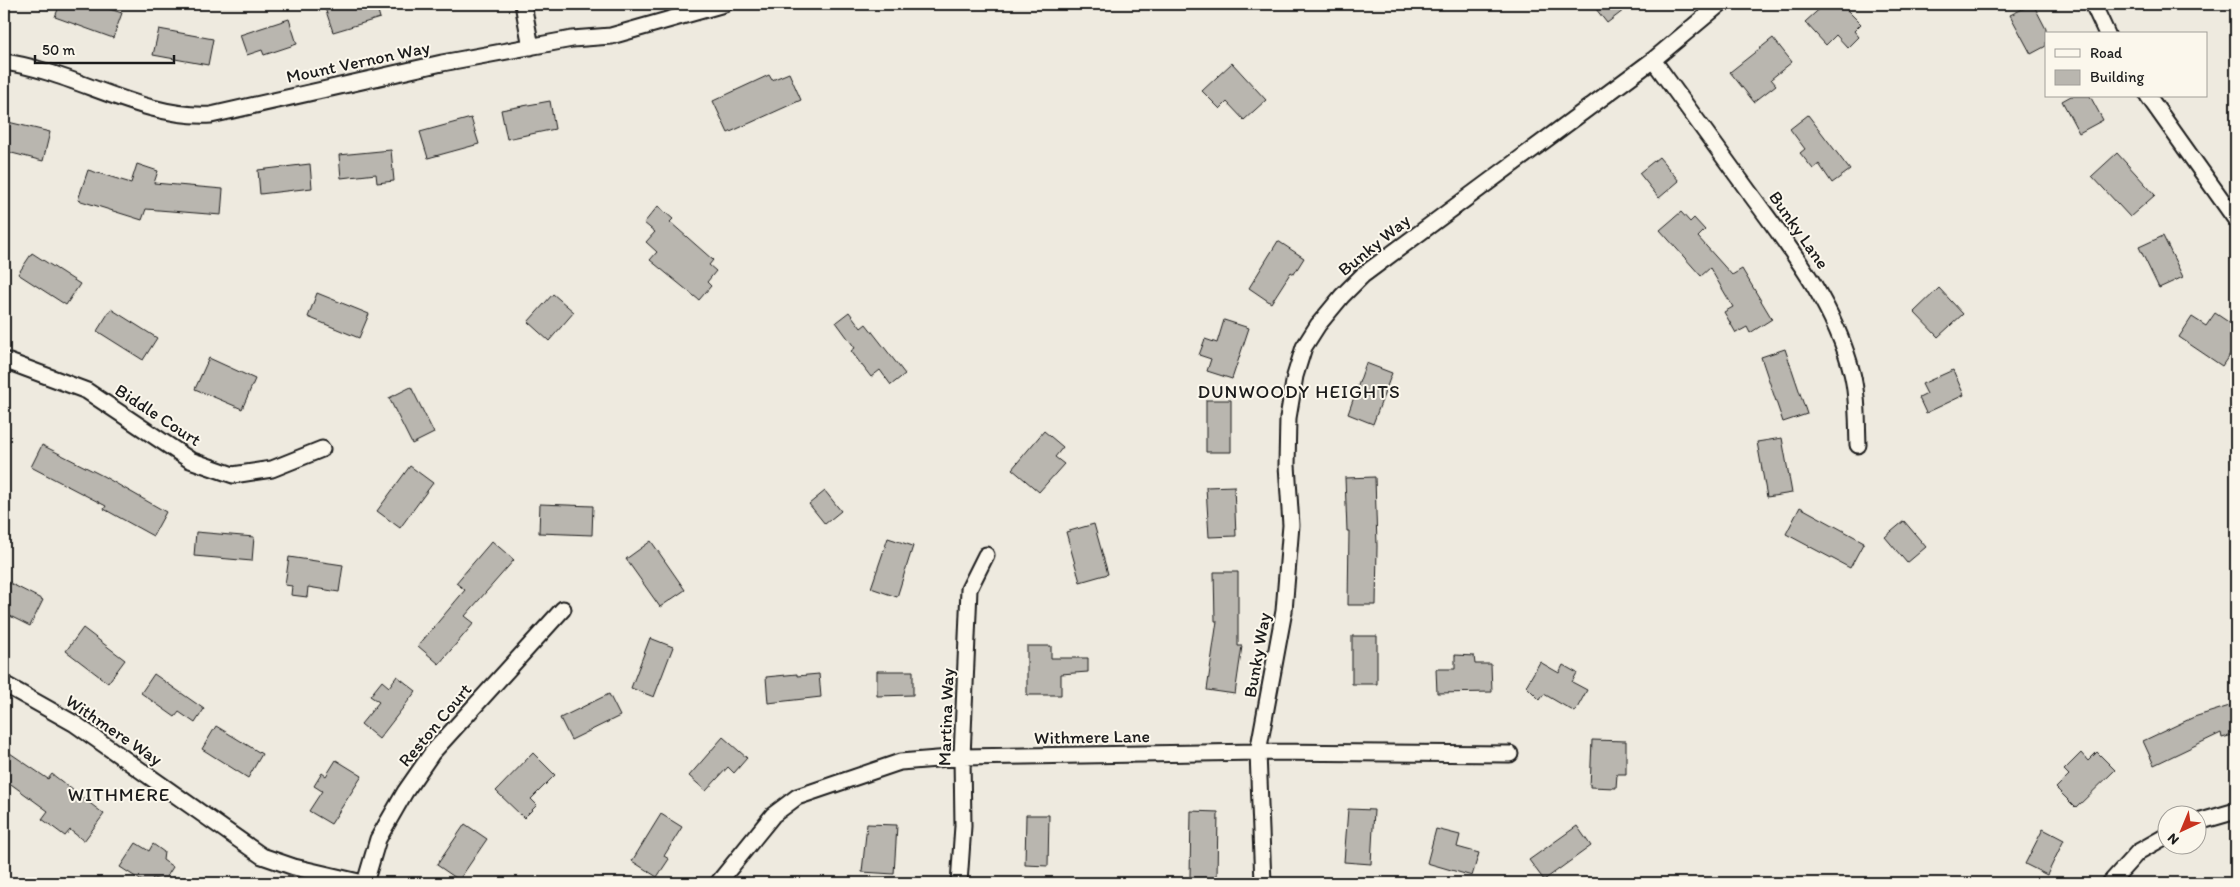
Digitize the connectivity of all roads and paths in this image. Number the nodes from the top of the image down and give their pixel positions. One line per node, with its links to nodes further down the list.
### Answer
1 (523, 4): 6 (street)
2 (724, 4): 6 (street, Mount Vernon Way)
3 (1720, 4): 7 (street, Bunky Way)
4 (2093, 4): 5 (street)
5 (2106, 32)
6 (531, 47): 8 (street, Mount Vernon Way)
7 (1653, 60): 12 (street, Bunky Lane); 17 (street, Bunky Way)
8 (4, 62)
9 (2149, 98): 10 (street)
10 (2236, 220)
11 (4, 360): 13 (street, Biddle Court)
12 (1858, 446)
13 (322, 450)
14 (986, 555): 19 (street, Martina Way)
15 (562, 610): 23 (street, Reston Court)
16 (4, 684): 23 (street, Withmere Way)
17 (1258, 752): 18 (street, Withmere Lane); 19 (street, Withmere Lane); 26 (street, Bunky Way)
18 (1510, 754)
19 (962, 758): 24 (street, Withmere Lane); 25 (street, Martina Way)
20 (2236, 811): 21 (street)
21 (2208, 819)
22 (2158, 841): 27 (street)
23 (364, 883)
24 (718, 883)
25 (959, 883)
26 (1262, 883)
27 (2110, 883)

